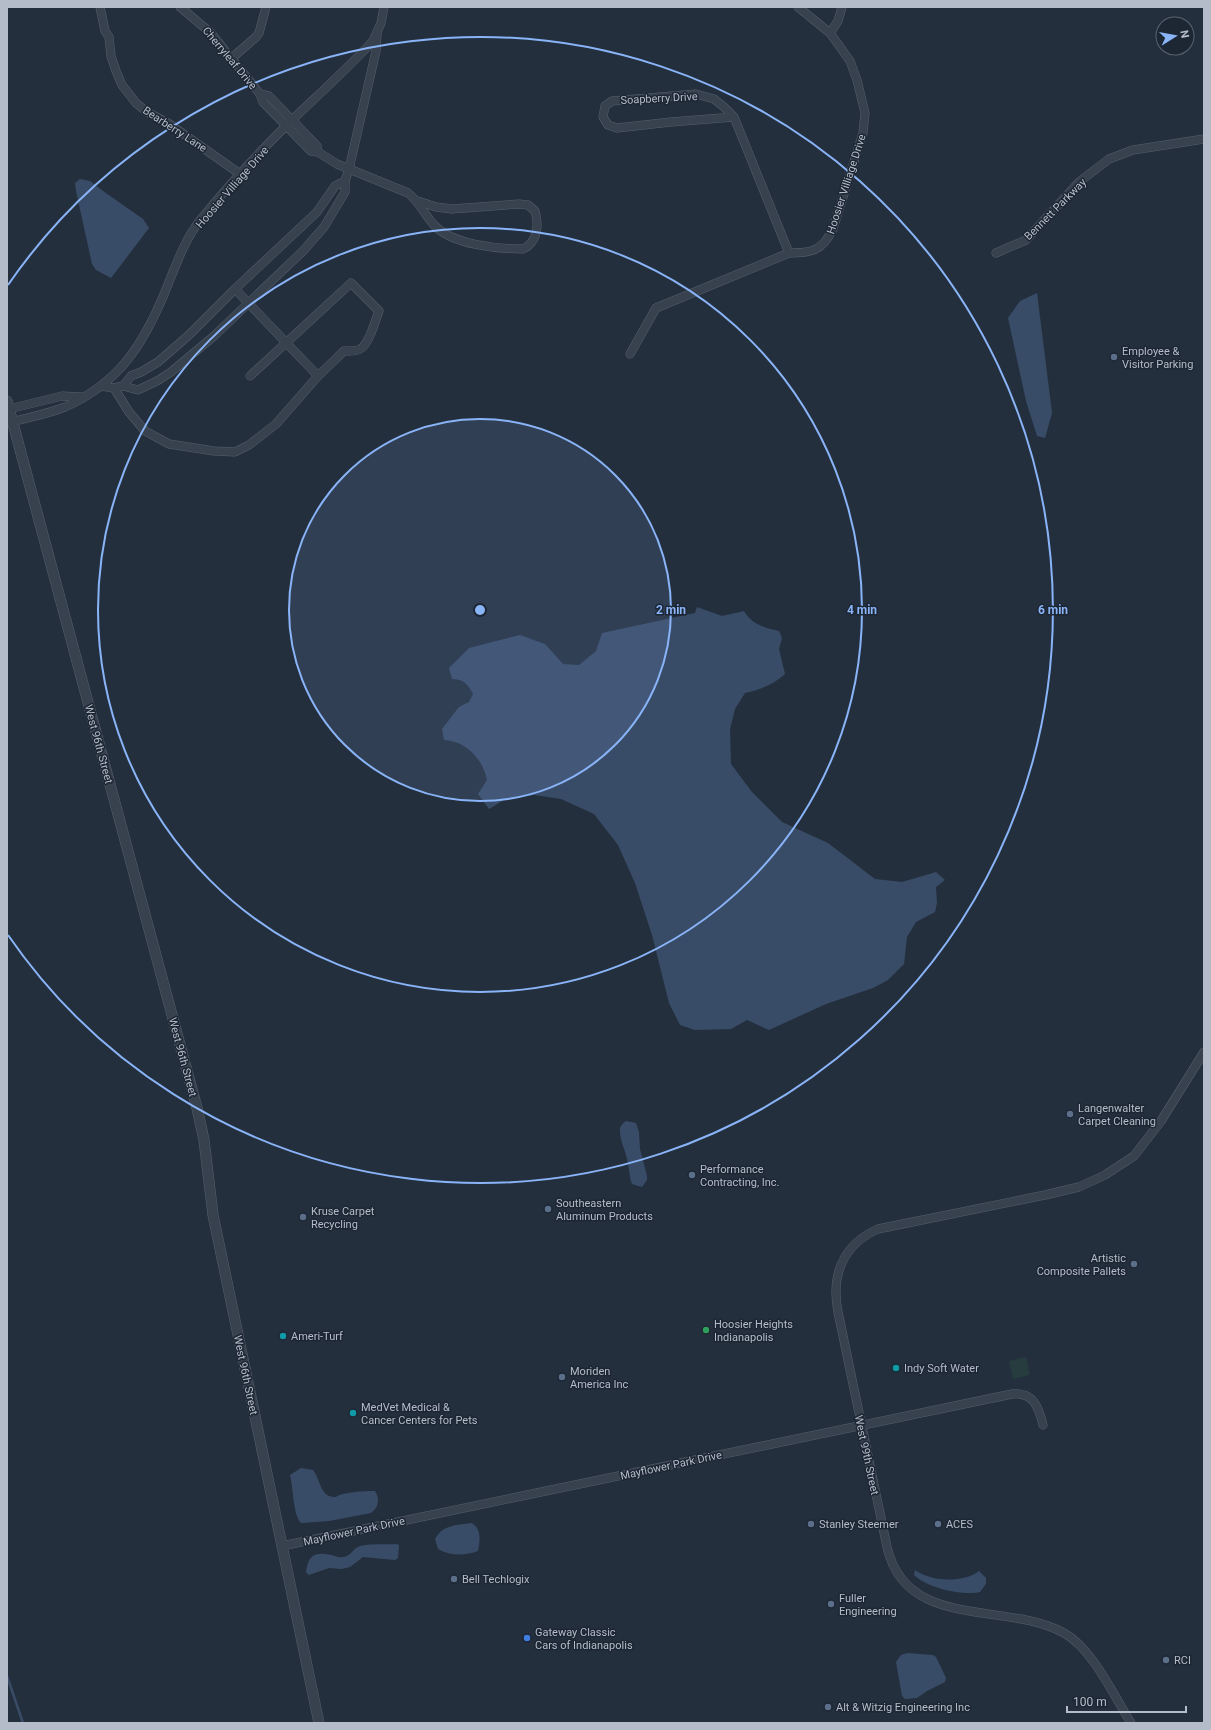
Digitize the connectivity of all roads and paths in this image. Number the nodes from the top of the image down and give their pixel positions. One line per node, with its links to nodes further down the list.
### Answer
1 (100, 7): 17 (street, Bearberry Lane)
2 (180, 7): 9 (street, Cherryleaf Drive)
3 (266, 7): 9 (street)
4 (384, 7): 7 (street, Hoosier Villiage Drive)
5 (798, 7): 8 (street, Hoosier Villiage Drive)
6 (842, 7): 8 (street)
7 (378, 31): 12 (street, Hoosier Villiage Drive); 16 (street)
8 (830, 33): 20 (street, Hoosier Villiage Drive)
9 (232, 58): 10 (street, Cherryleaf Drive)
10 (260, 94): 12 (street, Cherryleaf Drive); 13 (street, Cherryleaf Drive)
11 (734, 117): 11 (street, Soapberry Drive); 20 (street, Soapberry Drive)
12 (292, 120): 13 (street, Hoosier Villiage Drive); 15 (street, Cherryleaf Drive)
13 (286, 126): 15 (street, Cherryleaf Drive); 17 (street, Hoosier Villiage Drive)
14 (1204, 139): 21 (street, Bennett Parkway)
15 (318, 152): 16 (street, Cherryleaf Drive)
16 (349, 169): 18 (street); 19 (street, Cherryleaf Drive)
17 (240, 174): 28 (street, Hoosier Villiage Drive)
18 (344, 181): 22 (street); 23 (street)
19 (418, 201): 19 (street, Cherryleaf Drive)
20 (789, 253): 25 (street, Hoosier Villiage Drive)
21 (996, 253)
22 (235, 289): 23 (street); 29 (street)
23 (248, 302): 24 (street); 29 (street)
24 (286, 342): 26 (street); 27 (street); 27 (street)
25 (630, 354)
26 (250, 376)
27 (318, 376): 30 (street)
28 (101, 386): 30 (street); 31 (street, Hoosier Villiage Drive)
29 (123, 386): 30 (street)
30 (114, 388)
31 (82, 397): 32 (street); 33 (street, Hoosier Villiage Drive)
32 (8, 405): 33 (street, West 96th Street)
33 (12, 422): 37 (street, West 96th Street)
34 (1204, 1052): 35 (street, West 99th Street)
35 (861, 1425): 36 (street, Mayflower Park Drive); 37 (street, Mayflower Park Drive); 39 (street, West 99th Street)
36 (1043, 1425)
37 (282, 1546): 38 (street, West 96th Street)
38 (319, 1723)
39 (1130, 1723)

